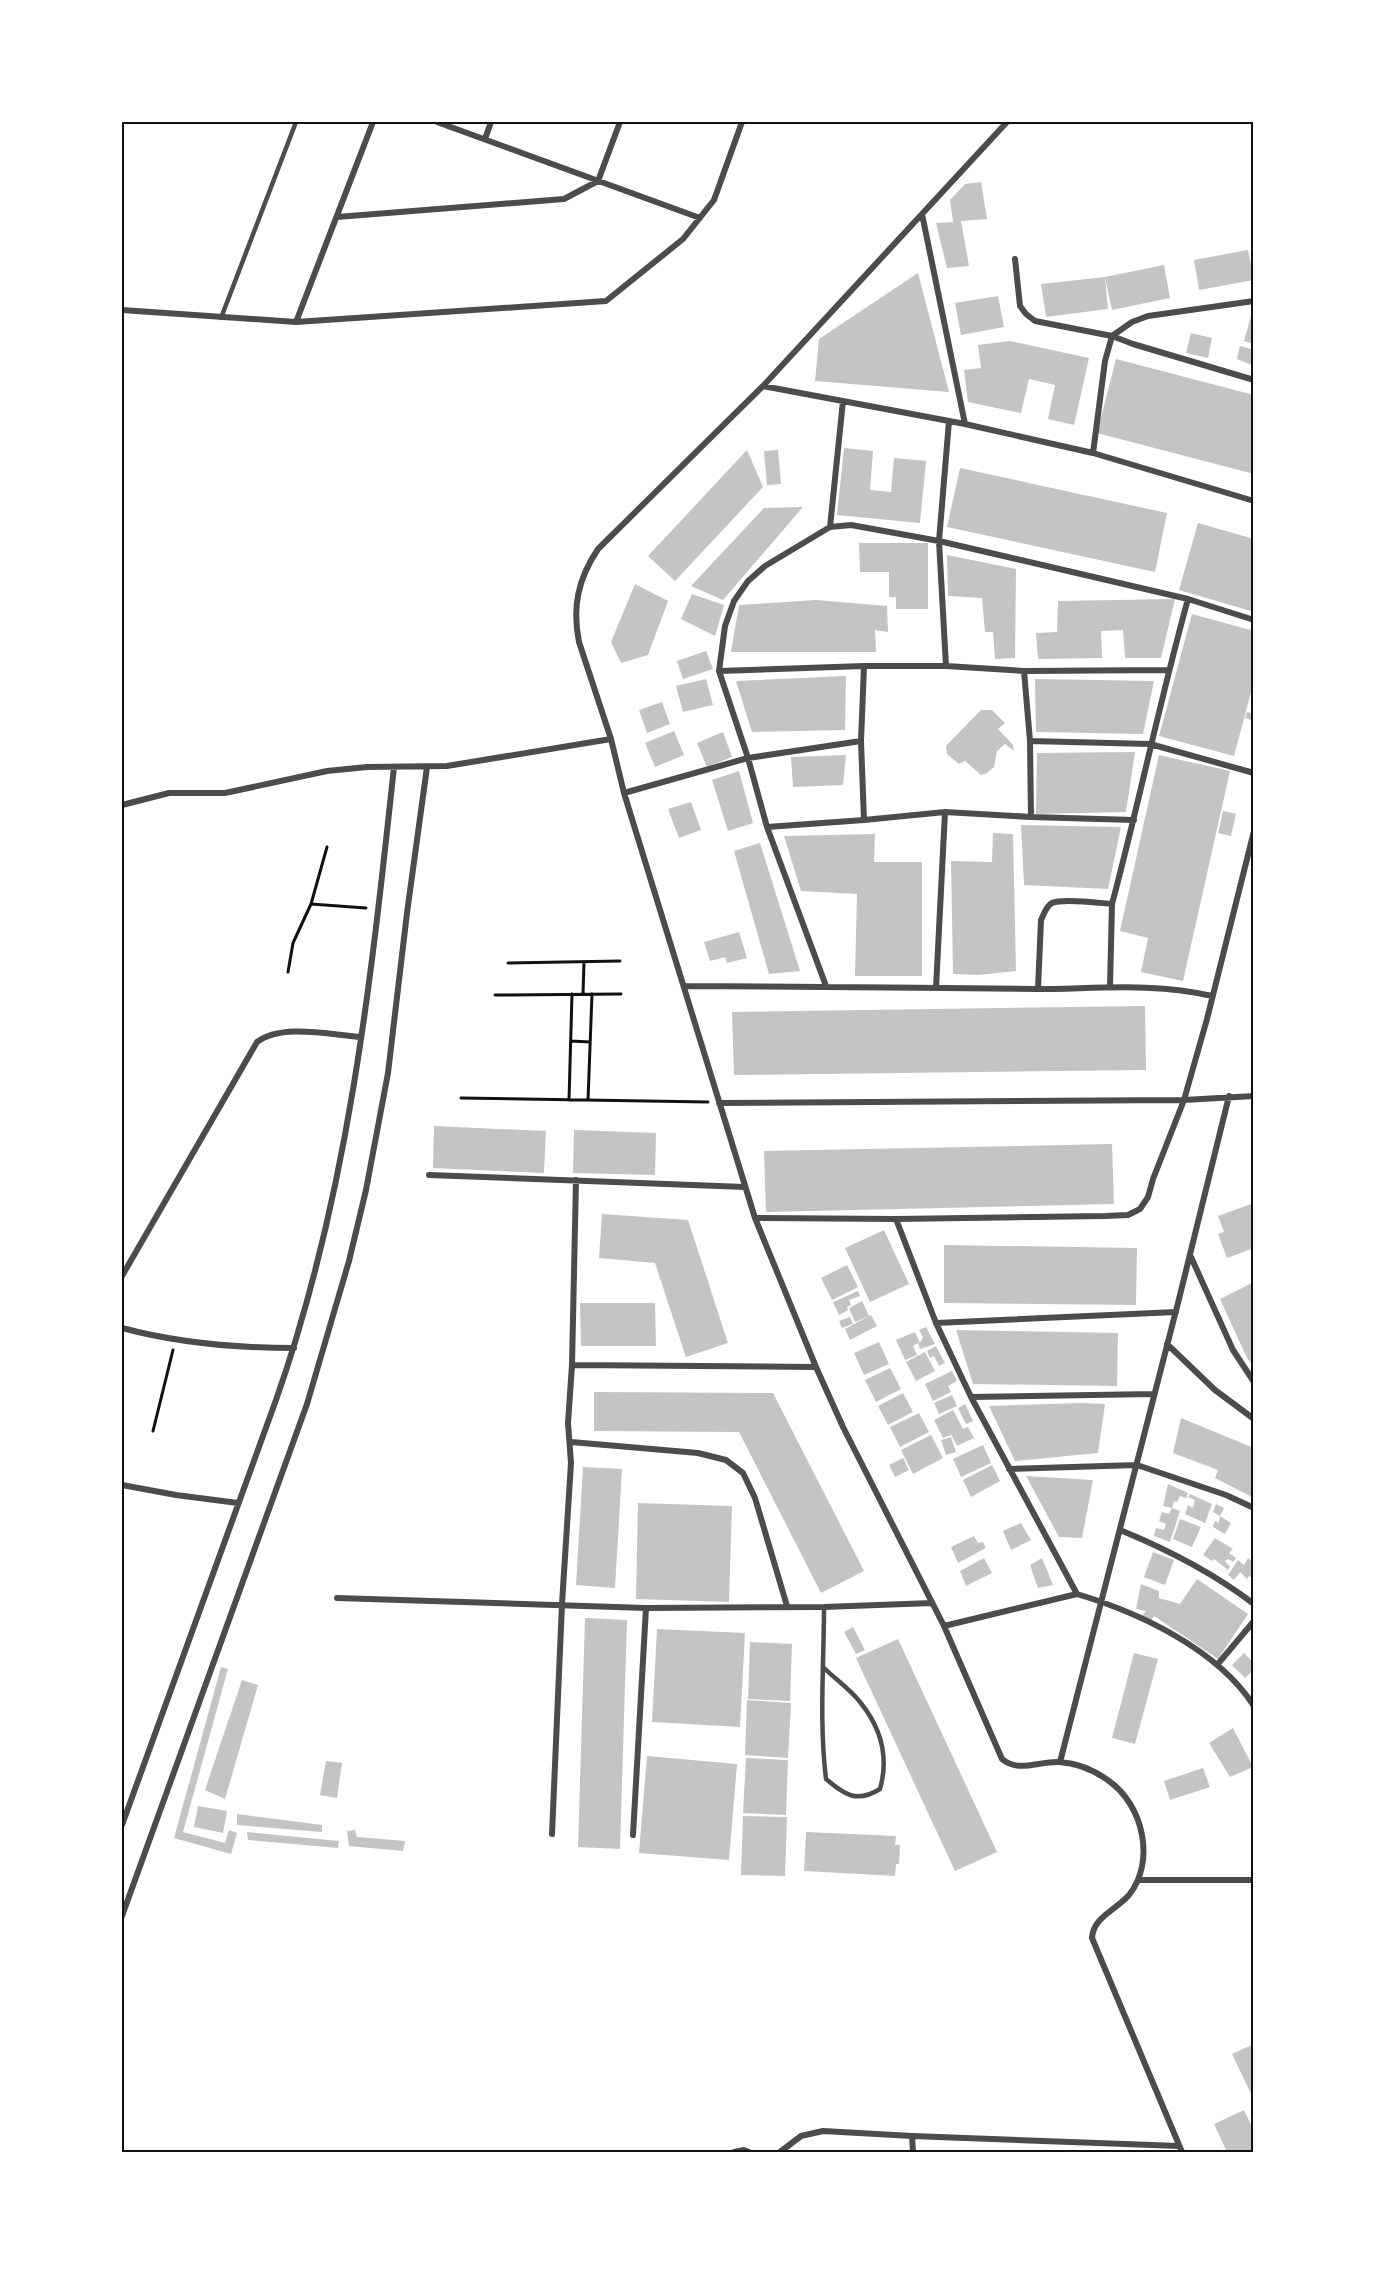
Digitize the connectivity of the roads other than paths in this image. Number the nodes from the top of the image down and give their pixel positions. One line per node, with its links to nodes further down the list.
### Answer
1 (296, 122): 16 (lane)
2 (373, 122): 11 (street)
3 (437, 122): 8 (street)
4 (492, 122): 8 (street)
5 (620, 122): 9 (street)
6 (742, 122): 12 (street)
7 (1006, 122): 10 (street)
8 (485, 139): 9 (street)
9 (598, 180): 11 (street); 12 (street)
10 (922, 214): 20 (street); 23 (street)
11 (337, 217): 17 (street)
12 (700, 218): 17 (street)
13 (1015, 259): 18 (street)
14 (1254, 301): 18 (street)
15 (122, 310): 16 (street)
16 (221, 318): 17 (street)
17 (296, 322)
18 (1112, 336): 19 (street); 24 (street)
19 (1254, 380)
20 (763, 386): 21 (street); 35 (street)
21 (843, 401): 22 (street); 26 (street)
22 (949, 421): 23 (street); 27 (street)
23 (965, 424): 24 (street)
24 (1093, 453): 25 (street)
25 (1254, 501)
26 (830, 527): 27 (street); 34 (street)
27 (939, 541): 28 (street); 31 (street)
28 (1188, 599): 29 (street); 33 (street)
29 (1254, 620)
30 (864, 666): 31 (street); 34 (street); 36 (street)
31 (945, 666): 32 (street)
32 (1024, 670): 33 (street); 37 (street)
33 (1168, 670): 38 (street)
34 (719, 671): 39 (street)
35 (611, 739): 41 (street); 43 (street)
36 (861, 741): 39 (street); 47 (street)
37 (1030, 741): 38 (street); 46 (street)
38 (1150, 744): 42 (street); 48 (street)
39 (748, 758): 43 (street); 49 (street)
40 (394, 767): 41 (street); 44 (street); 58 (street)
41 (427, 767): 108 (street)
42 (1254, 773)
43 (624, 793): 52 (street)
44 (122, 805)
45 (945, 812): 46 (street); 47 (street); 55 (street)
46 (1031, 817): 48 (street)
47 (864, 820): 49 (street)
48 (1134, 820): 51 (street)
49 (767, 827): 53 (street)
50 (1254, 831): 57 (street)
51 (1112, 904): 54 (street); 56 (street)
52 (684, 986): 53 (street); 62 (street)
53 (826, 986): 55 (street)
54 (1110, 987): 56 (street); 57 (street)
55 (936, 988): 56 (street)
56 (1038, 989)
57 (1212, 996): 61 (street)
58 (361, 1037): 69 (street); 74 (street)
59 (1254, 1095): 60 (street)
60 (1229, 1096): 61 (street); 68 (street)
61 (1184, 1100): 62 (street); 67 (street)
62 (719, 1103): 65 (street)
63 (429, 1175): 64 (street)
64 (576, 1180): 65 (street); 75 (street)
65 (745, 1187): 66 (street)
66 (755, 1218): 67 (street); 76 (street)
67 (896, 1219): 71 (street)
68 (1190, 1256): 70 (street); 77 (street)
69 (122, 1276)
70 (1176, 1311): 71 (street); 73 (street)
71 (936, 1323): 79 (street)
72 (122, 1328): 74 (street)
73 (1167, 1344): 78 (street); 80 (street)
74 (294, 1348): 85 (street)
75 (572, 1365): 76 (street); 81 (street)
76 (816, 1367): 91 (street)
77 (1254, 1382)
78 (1154, 1394): 79 (street); 82 (street)
79 (971, 1397): 83 (street)
80 (1254, 1419)
81 (571, 1443): 92 (street); 94 (street)
82 (1137, 1465): 83 (street); 86 (street); 87 (street)
83 (1009, 1469): 88 (street)
84 (122, 1485): 85 (street)
85 (238, 1503): 103 (street)
86 (1254, 1508)
87 (1120, 1530): 90 (street); 93 (street)
88 (1077, 1594): 90 (street); 98 (street)
89 (337, 1598): 92 (street)
90 (1102, 1602): 99 (street); 102 (street)
91 (932, 1603): 95 (street); 98 (street)
92 (562, 1604): 96 (street); 104 (street)
93 (1254, 1604)
94 (787, 1606): 95 (street); 96 (street)
95 (824, 1607): 100 (lane)
96 (646, 1608): 105 (street)
97 (1254, 1621): 99 (street)
98 (944, 1626): 102 (street)
99 (1217, 1665): 101 (street)
100 (824, 1667): 100 (lane)
101 (1254, 1706)
102 (1060, 1762): 106 (street)
103 (122, 1825)
104 (552, 1834)
105 (633, 1835)
106 (1138, 1880): 107 (street); 110 (street)
107 (1254, 1880)
108 (122, 1916)
109 (912, 2136): 110 (street); 113 (street); 114 (street)
110 (1180, 2149)
111 (734, 2152): 112 (street)
112 (749, 2152)
113 (780, 2152)
114 (913, 2152)

